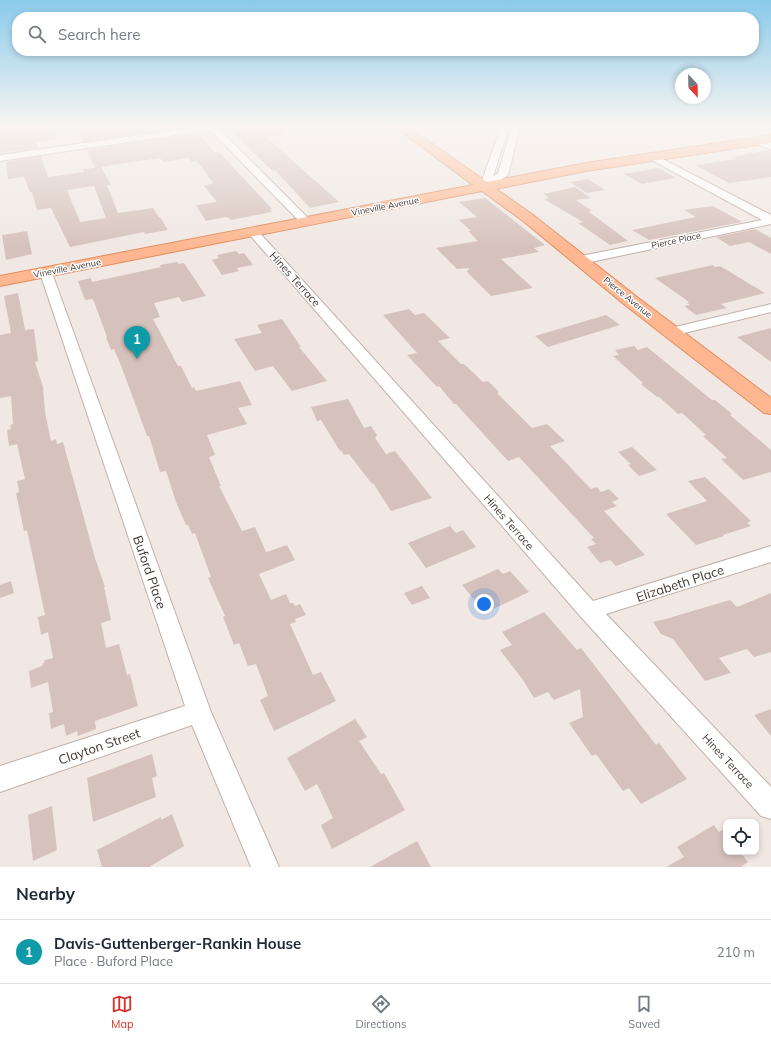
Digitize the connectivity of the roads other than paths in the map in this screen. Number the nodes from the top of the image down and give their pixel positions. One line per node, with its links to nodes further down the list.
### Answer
1 (252, 167): 9 (street)
2 (459, 167): 7 (main road, Pierce Avenue)
3 (491, 167): 7 (street)
4 (505, 167): 7 (street)
5 (588, 167): 7 (main road, Vineville Avenue)
6 (672, 167): 8 (street)
7 (485, 186): 9 (main road, Vineville Avenue); 11 (main road, Pierce Avenue)
8 (771, 220): 11 (street, Pierce Place)
9 (306, 222): 10 (main road, Vineville Avenue)
10 (253, 232): 12 (main road, Vineville Avenue); 18 (street, Hines Terrace)
11 (581, 260): 15 (main road, Pierce Avenue)
12 (46, 273): 13 (main road, Vineville Avenue); 19 (street, Buford Place)
13 (0, 281)
14 (771, 308): 15 (street)
15 (672, 332): 16 (main road, Pierce Avenue)
16 (771, 408)
17 (771, 554): 18 (street, Elizabeth Place)
18 (589, 611): 21 (street, Hines Terrace)
19 (199, 712): 20 (street, Clayton Street); 22 (street, Buford Place)
20 (0, 779)
21 (771, 806)
22 (265, 867)

